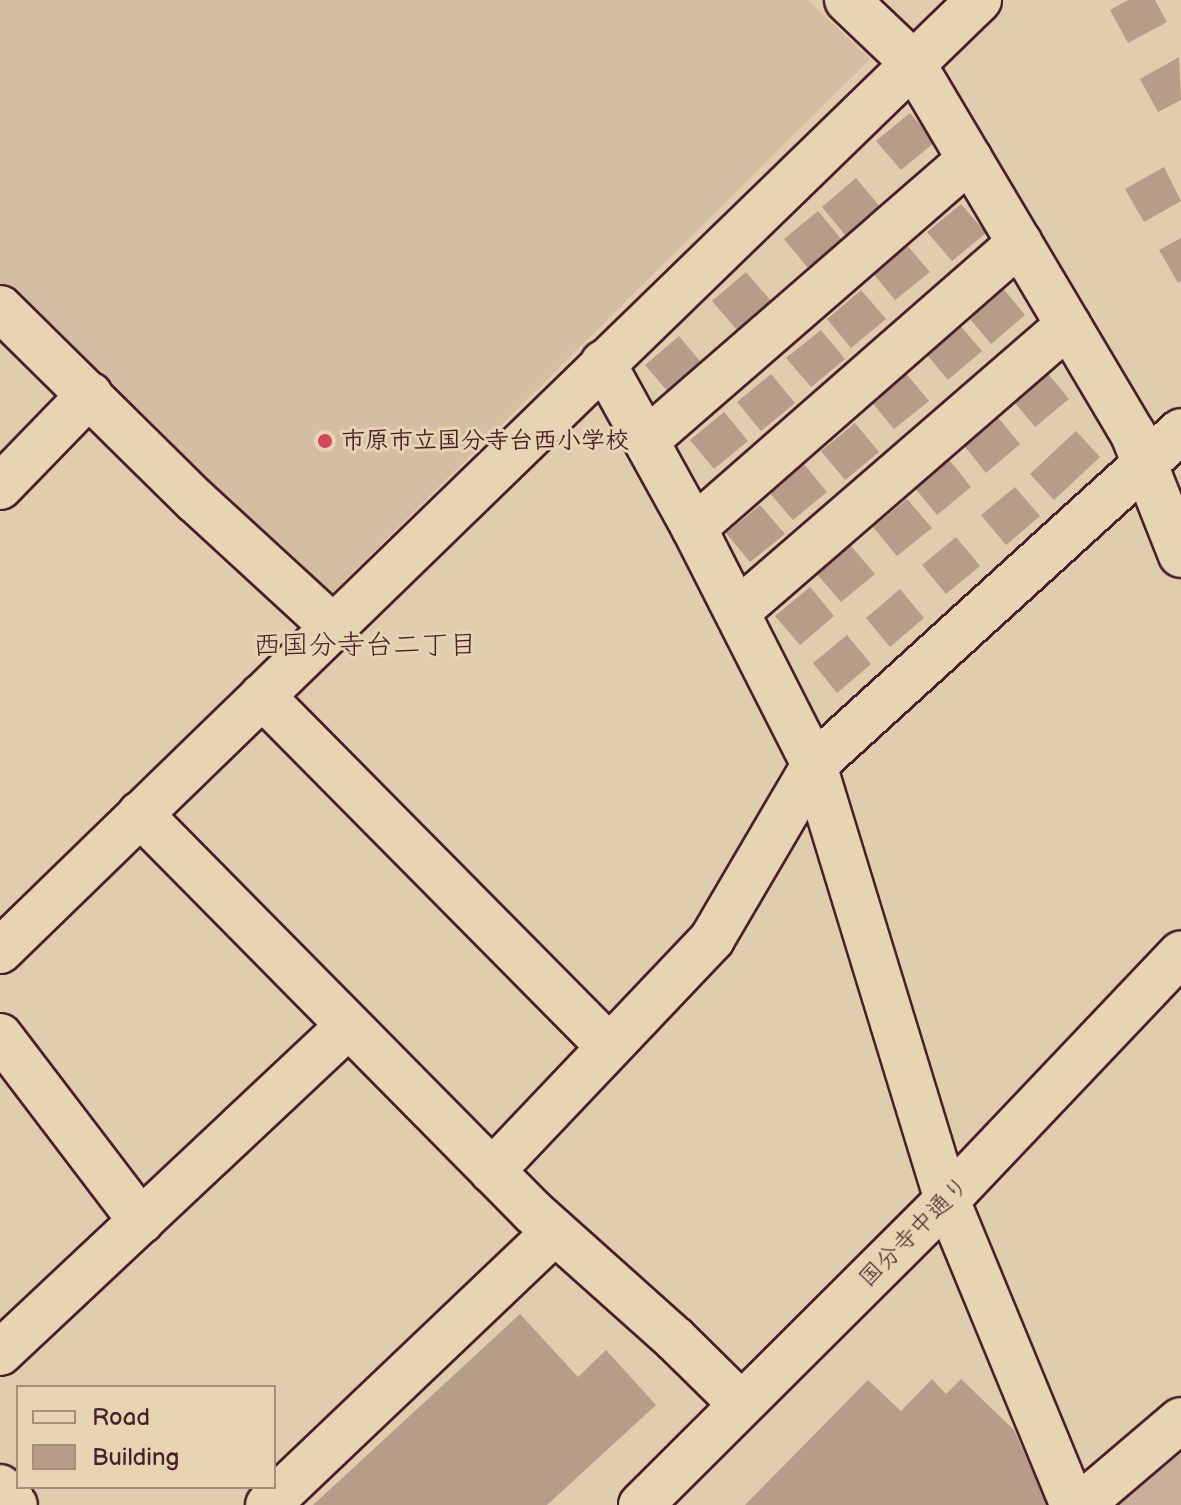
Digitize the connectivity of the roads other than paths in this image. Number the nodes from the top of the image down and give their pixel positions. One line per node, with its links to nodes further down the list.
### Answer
1 (847, 0): 3 (street)
2 (979, 0): 3 (street)
3 (912, 62): 4 (street); 8 (street)
4 (970, 159): 5 (street); 11 (street)
5 (1020, 243): 7 (street); 14 (street)
6 (0, 308): 9 (street)
7 (1068, 325): 12 (street); 16 (street)
8 (603, 363): 11 (street); 17 (street)
9 (90, 394): 13 (street); 17 (street)
10 (1181, 431): 12 (street)
11 (647, 440): 14 (street)
12 (1143, 467): 15 (street); 19 (street)
13 (0, 487)
14 (694, 528): 16 (street)
15 (1181, 555)
16 (738, 611): 19 (street)
17 (333, 627): 18 (street)
18 (262, 696): 20 (street); 25 (street)
19 (814, 765): 25 (street); 27 (street)
20 (140, 814): 21 (street); 23 (street)
21 (0, 951)
22 (1181, 953): 27 (street, 国分寺中通り)
23 (347, 1027): 26 (street); 28 (street)
24 (0, 1036): 28 (street)
25 (608, 1046): 26 (street)
26 (492, 1171): 29 (street)
27 (947, 1200): 31 (street, 国分寺中通り); 37 (street)
28 (141, 1221): 30 (street)
29 (555, 1232): 31 (street); 35 (street)
30 (0, 1353)
31 (740, 1403): 36 (street, 国分寺中通り)
32 (1181, 1420): 38 (street)
33 (0, 1487): 34 (street)
34 (15, 1505)
35 (268, 1505)
36 (641, 1505)
37 (1073, 1505)
38 (1081, 1505)

